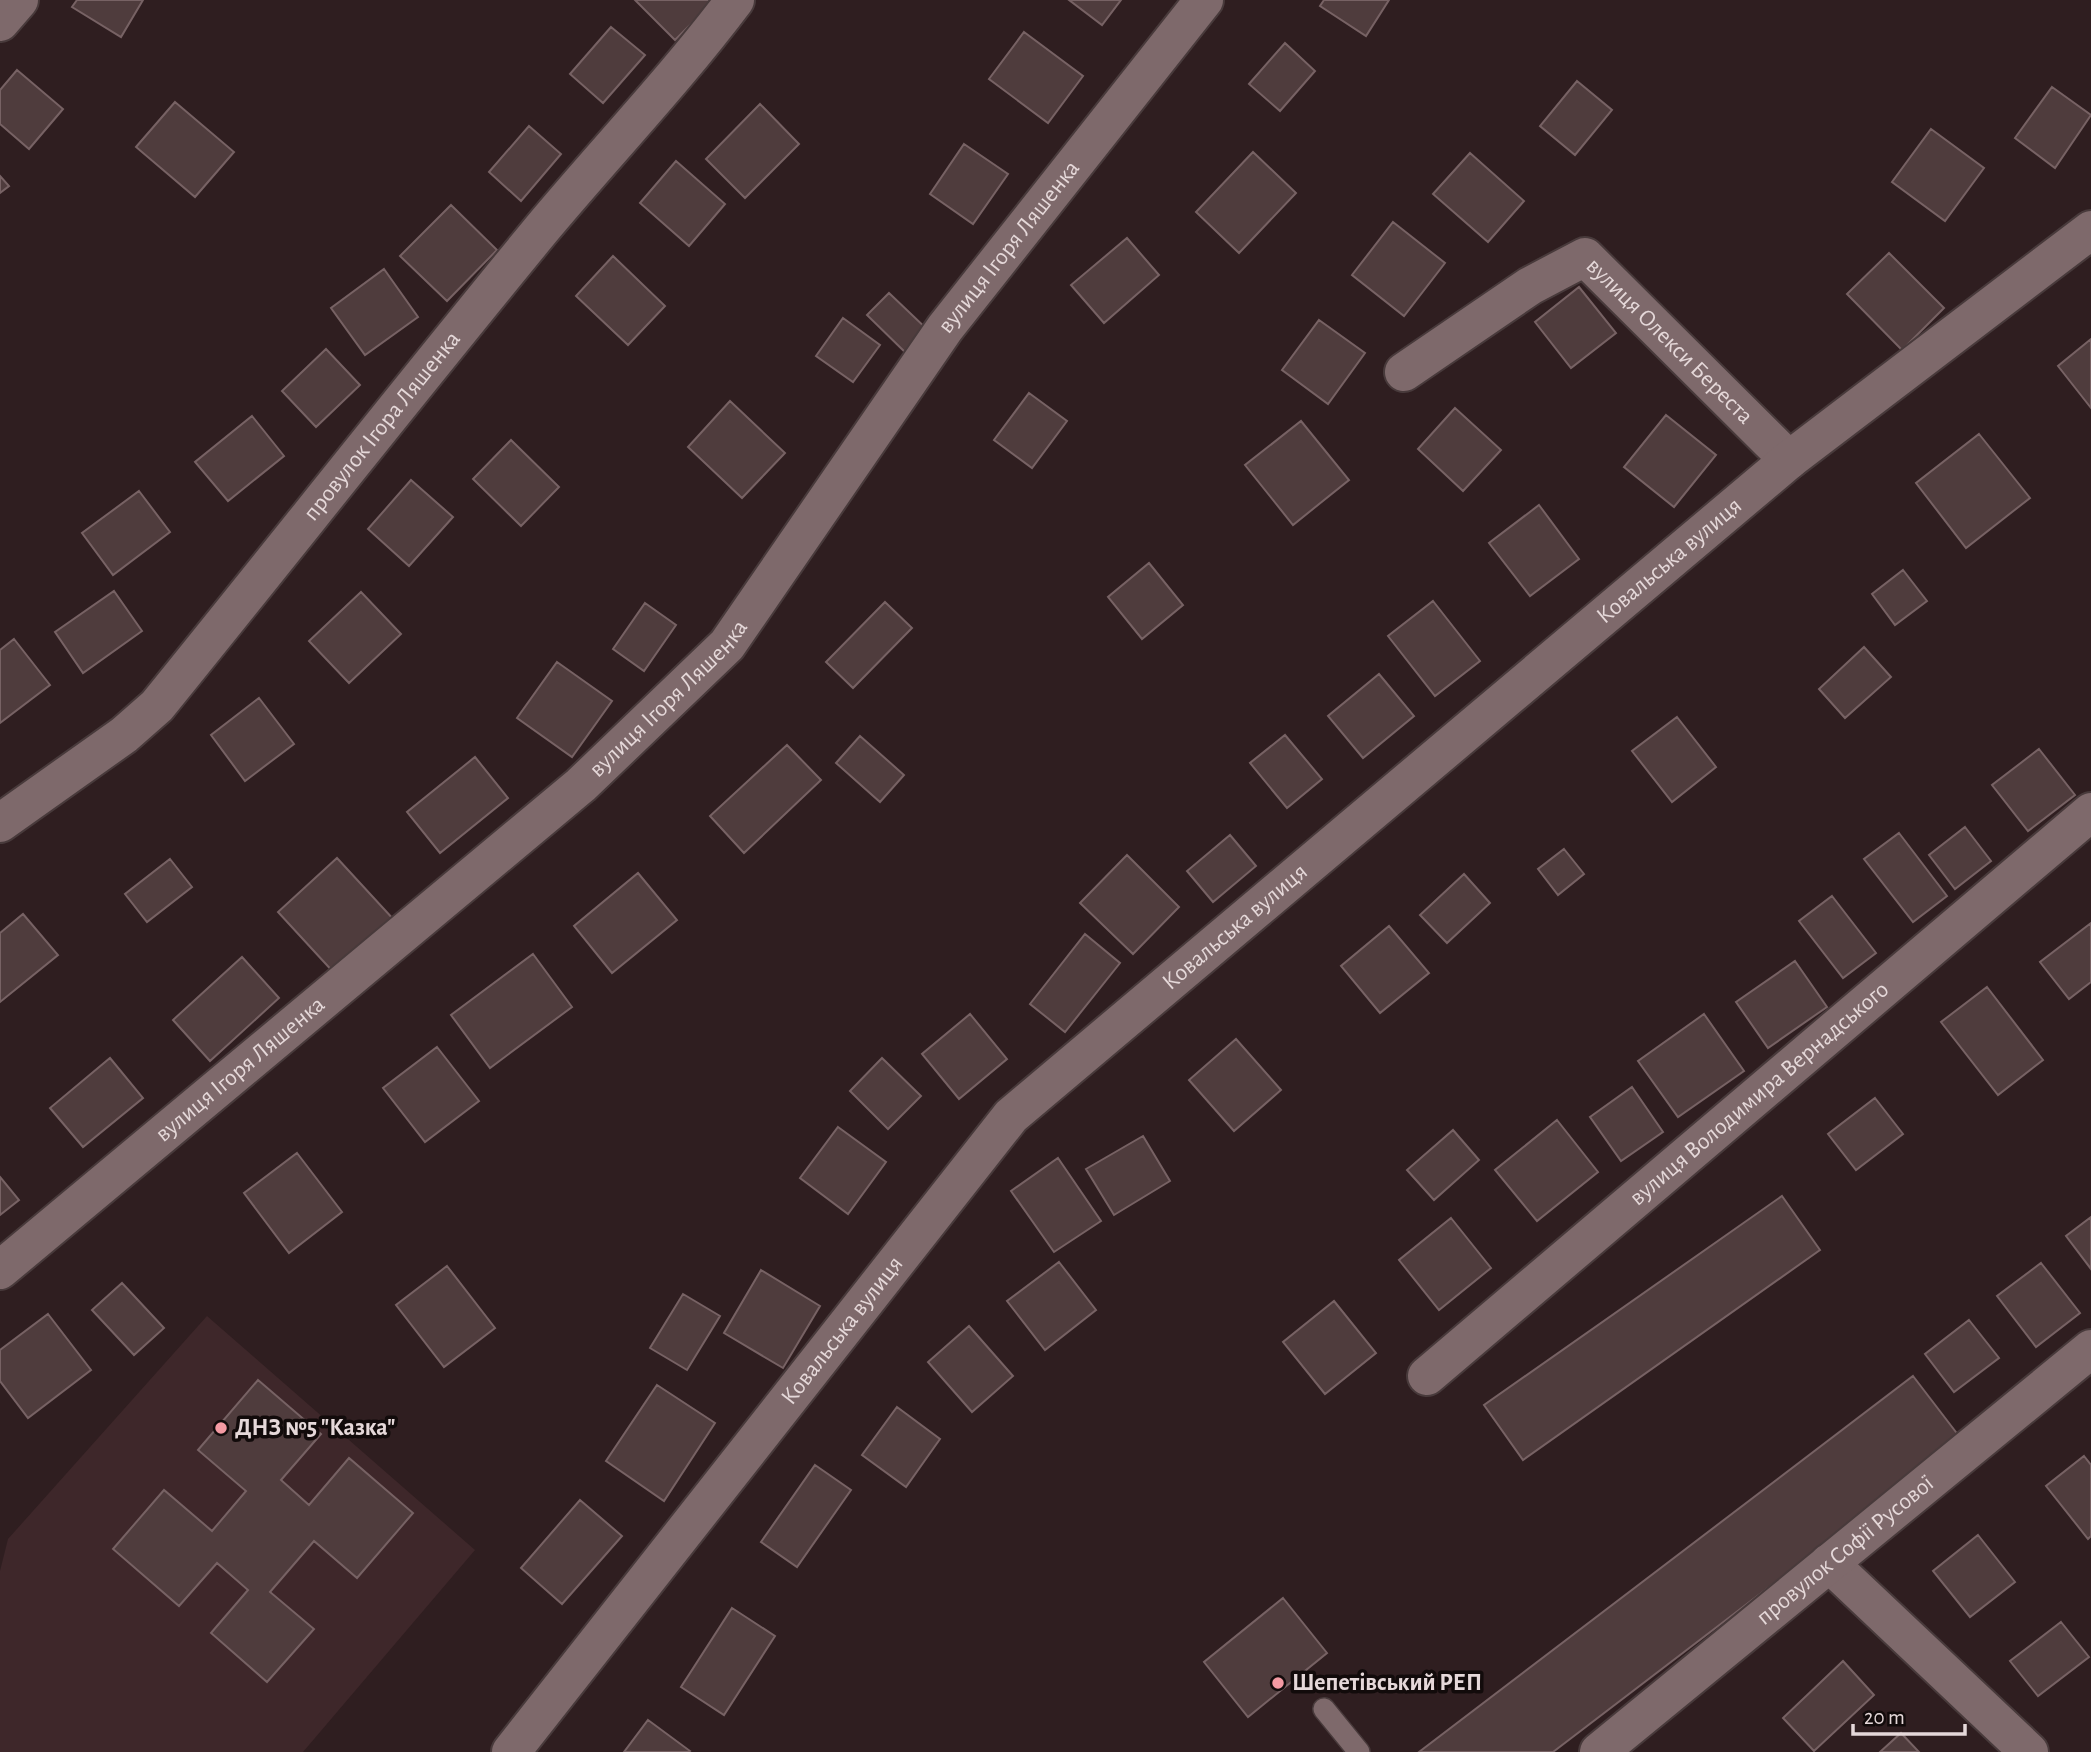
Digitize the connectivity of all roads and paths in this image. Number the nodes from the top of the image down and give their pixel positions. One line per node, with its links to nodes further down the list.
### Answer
1 (19, 0): 4 (street)
2 (735, 0): 9 (street, провулок Ігора Ляшенка)
3 (1205, 0): 10 (street, вулиця Ігоря Ляшенка)
4 (0, 22)
5 (2091, 230): 7 (street, Ковальська вулиця)
6 (1404, 372): 7 (street, вулиця Олекси Береста)
7 (1789, 460): 15 (street, Ковальська вулиця)
8 (2091, 812): 12 (street, вулиця Володимира Вернадського)
9 (0, 823)
10 (0, 1270)
11 (2091, 1349): 13 (street, провулок Софії Русової)
12 (1427, 1376)
13 (1829, 1563): 17 (street, провулок Софії Русової); 18 (street)
14 (1324, 1709): 16 (lane)
15 (510, 1752)
16 (1359, 1752)
17 (1598, 1752)
18 (2029, 1752)

